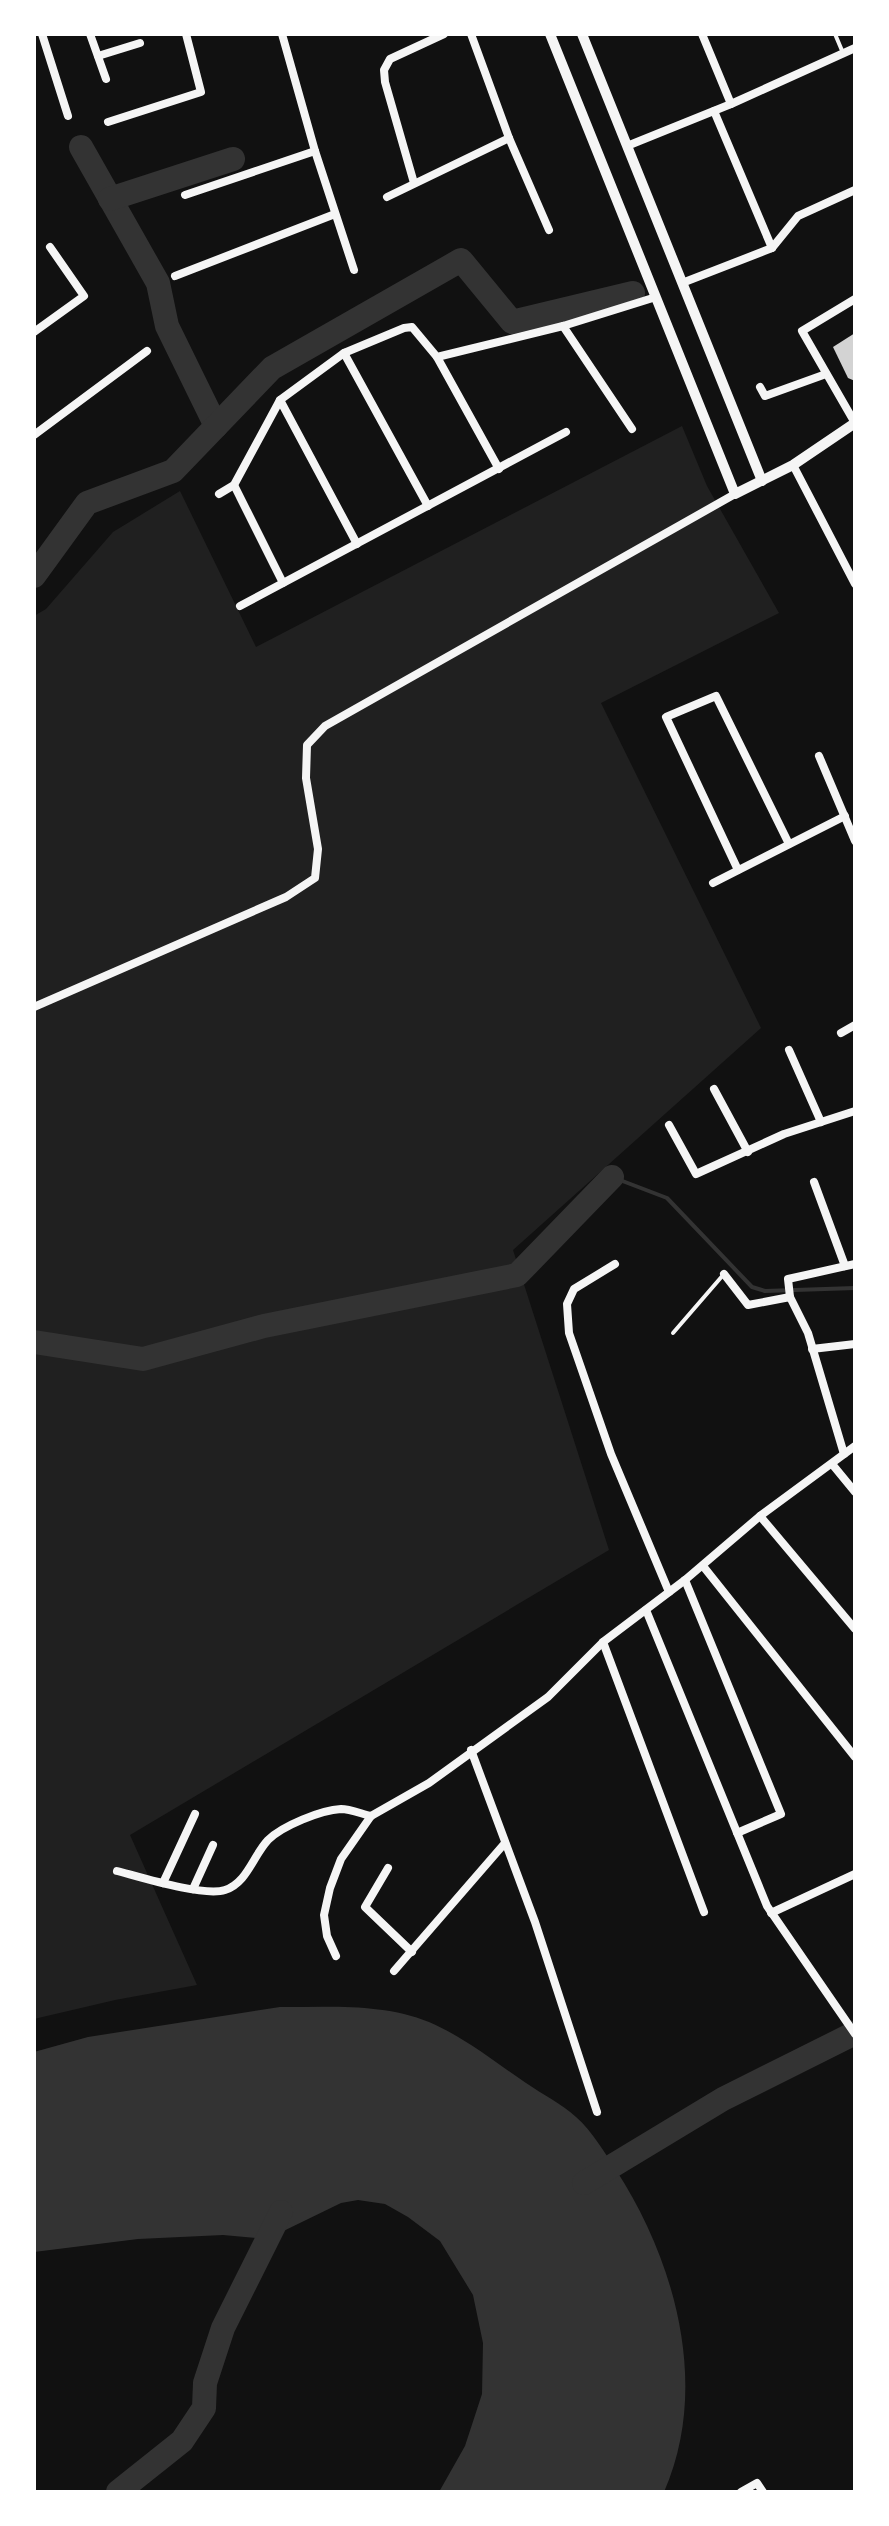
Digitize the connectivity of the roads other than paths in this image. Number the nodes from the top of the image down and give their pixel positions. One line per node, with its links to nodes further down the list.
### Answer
1 (42, 34): 18 (street)
2 (90, 34): 14 (street)
3 (186, 34): 19 (street)
4 (282, 34): 22 (street)
5 (444, 34): 23 (street)
6 (471, 34): 20 (street)
7 (550, 34): 34 (street)
8 (582, 34): 21 (street)
9 (702, 34): 16 (street)
10 (835, 34): 13 (lane)
11 (140, 43): 14 (street)
12 (855, 48): 13 (street)
13 (843, 53): 16 (street)
14 (98, 56): 15 (street)
15 (106, 79)
16 (731, 104): 17 (street)
17 (714, 111): 21 (street); 30 (street)
18 (68, 116)
19 (108, 122)
20 (509, 138): 23 (street); 28 (street)
21 (627, 146): 33 (street)
22 (315, 151): 25 (street); 27 (street)
23 (414, 183): 26 (street)
24 (855, 190): 30 (street)
25 (185, 195)
26 (387, 197)
27 (335, 214): 31 (street); 32 (street)
28 (549, 230)
29 (50, 247): 37 (street)
30 (772, 248): 33 (street)
31 (354, 270)
32 (175, 276)
33 (682, 283): 50 (street)
34 (656, 297): 36 (street); 53 (street)
35 (855, 299): 41 (street)
36 (563, 326): 40 (street); 45 (street)
37 (34, 332)
38 (147, 351): 47 (street)
39 (344, 353): 40 (street); 43 (street); 54 (street)
40 (437, 357): 49 (street)
41 (826, 374): 42 (street); 44 (street)
42 (760, 387)
43 (280, 400): 51 (street); 55 (street)
44 (855, 423): 48 (street)
45 (632, 429)
46 (566, 432): 49 (street)
47 (34, 435)
48 (793, 465): 50 (street); 57 (street)
49 (499, 469): 54 (street)
50 (762, 481): 53 (street)
51 (234, 485): 52 (street); 56 (street)
52 (219, 494)
53 (735, 494): 65 (street)
54 (428, 506): 55 (street)
55 (357, 544): 56 (street)
56 (283, 583): 58 (street)
57 (855, 584)
58 (240, 606)
59 (819, 756): 60 (street)
60 (845, 816): 61 (street); 62 (street)
61 (855, 842)
62 (789, 844): 63 (street); 63 (street)
63 (738, 870): 64 (street)
64 (713, 883)
65 (34, 1007)
66 (855, 1025): 67 (street)
67 (841, 1033)
68 (789, 1050): 71 (street)
69 (714, 1089): 73 (street)
70 (855, 1111): 71 (street)
71 (821, 1122): 73 (street)
72 (669, 1125): 73 (street)
73 (748, 1152)
74 (814, 1182): 76 (street)
75 (615, 1264): 89 (street)
76 (850, 1265): 78 (street)
77 (724, 1274): 78 (street); 79 (lane)
78 (790, 1297): 81 (street)
79 (673, 1333)
80 (855, 1344): 81 (street)
81 (812, 1349): 83 (street)
82 (855, 1446): 83 (street)
83 (844, 1454): 84 (street)
84 (832, 1464): 85 (street); 86 (street)
85 (855, 1492)
86 (760, 1516): 87 (street); 91 (street)
87 (703, 1566): 88 (street); 94 (street)
88 (685, 1580): 89 (street); 97 (street)
89 (669, 1592): 90 (street)
90 (646, 1610): 92 (street); 97 (street)
91 (855, 1629)
92 (603, 1642): 93 (street); 105 (street)
93 (471, 1750): 96 (street); 98 (street)
94 (855, 1757)
95 (195, 1814): 103 (street)
96 (371, 1816): 104 (street); 108 (street)
97 (737, 1833): 106 (street)
98 (505, 1843): 107 (street); 111 (street)
99 (213, 1845): 104 (street)
100 (388, 1868): 107 (street)
101 (117, 1871): 103 (street)
102 (855, 1874): 106 (street)
103 (163, 1883): 104 (street)
104 (193, 1889)
105 (704, 1912)
106 (771, 1913): 110 (street)
107 (412, 1952): 109 (street)
108 (336, 1956)
109 (394, 1971)
110 (855, 2034)
111 (597, 2112)
112 (741, 2492): 113 (street)
113 (763, 2492)

